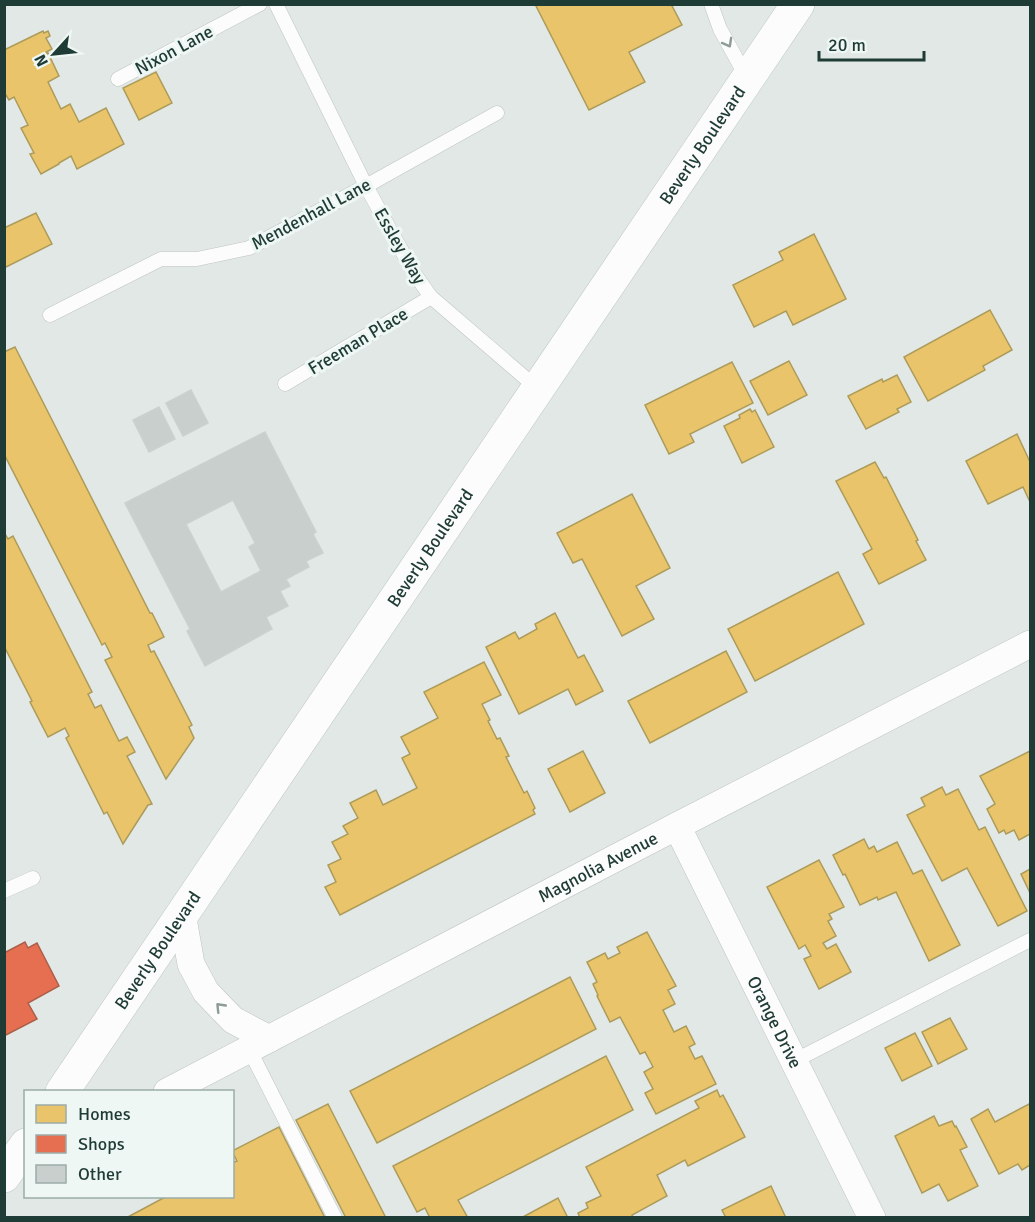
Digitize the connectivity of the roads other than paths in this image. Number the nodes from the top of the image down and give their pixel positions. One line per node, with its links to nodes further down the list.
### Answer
1 (261, 4): 5 (lane, Nixon Lane)
2 (276, 4): 8 (lane, Essley Way)
3 (711, 4): 6 (lane, one-way to 6)
4 (798, 4): 6 (main road, Beverly Boulevard)
5 (118, 79)
6 (747, 79): 12 (main road, Beverly Boulevard)
7 (497, 113): 8 (lane, Mendenhall Lane)
8 (366, 186): 9 (lane, Essley Way); 10 (lane, Mendenhall Lane)
9 (431, 297): 11 (lane, Freeman Place); 12 (lane, Essley Way)
10 (51, 315)
11 (285, 384)
12 (537, 388): 17 (main road, Beverly Boulevard)
13 (1030, 644): 14 (street, Magnolia Avenue)
14 (677, 826): 19 (street, Magnolia Avenue); 20 (street, Orange Drive)
15 (33, 878): 16 (lane)
16 (4, 891)
17 (182, 913): 19 (street, one-way to 17); 21 (main road, Beverly Boulevard)
18 (1030, 940): 20 (lane)
19 (259, 1044): 22 (street, Magnolia Avenue); 26 (lane)
20 (794, 1061): 27 (street, Orange Drive)
21 (63, 1090)
22 (171, 1090)
23 (24, 1148): 25 (main road)
24 (24, 1166): 25 (street)
25 (4, 1176)
26 (335, 1218)
27 (872, 1218)

